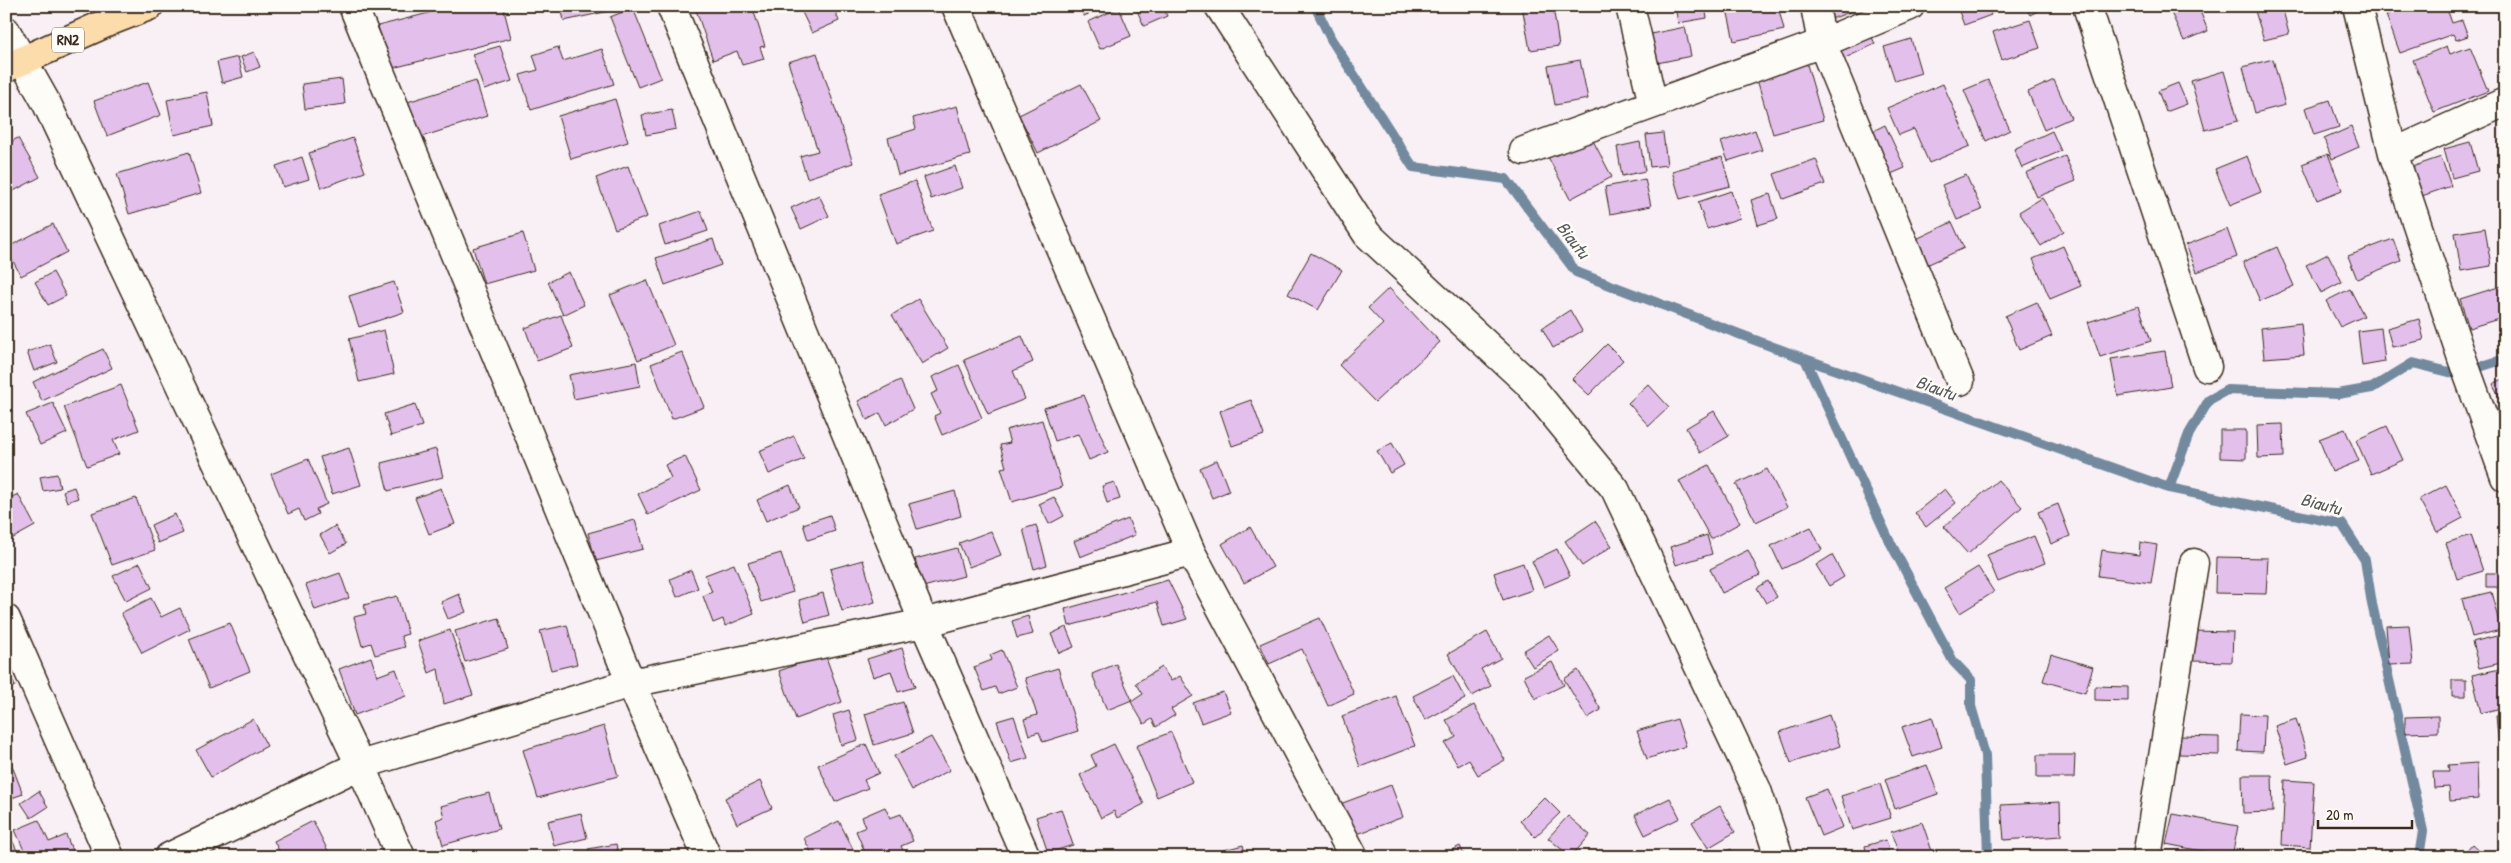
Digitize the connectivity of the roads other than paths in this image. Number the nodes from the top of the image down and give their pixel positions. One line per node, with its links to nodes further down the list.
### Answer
1 (149, 6): 13 (highway, RN2)
2 (353, 6): 25 (street)
3 (671, 6): 24 (street)
4 (956, 6): 21 (street)
5 (1219, 6): 33 (street)
6 (1630, 6): 15 (street)
7 (1815, 6): 12 (street)
8 (1910, 6): 12 (street)
9 (2087, 6): 18 (street)
10 (2357, 6): 17 (street)
11 (6, 31): 13 (street)
12 (1822, 42): 15 (street); 19 (street)
13 (14, 64): 26 (street)
14 (2505, 102): 17 (street)
15 (1653, 104): 16 (street)
16 (1524, 151)
17 (2393, 153): 20 (street)
18 (2207, 367)
19 (1960, 381)
20 (2505, 477)
21 (1191, 552): 24 (street); 32 (street)
22 (2194, 563): 34 (street)
23 (6, 619): 27 (street)
24 (924, 623): 25 (street); 31 (street)
25 (631, 684): 26 (street); 30 (street)
26 (360, 765): 28 (street); 29 (street)
27 (110, 857)
28 (169, 857)
29 (401, 857)
30 (707, 857)
31 (1026, 857)
32 (1354, 857)
33 (1779, 857)
34 (2147, 857)

